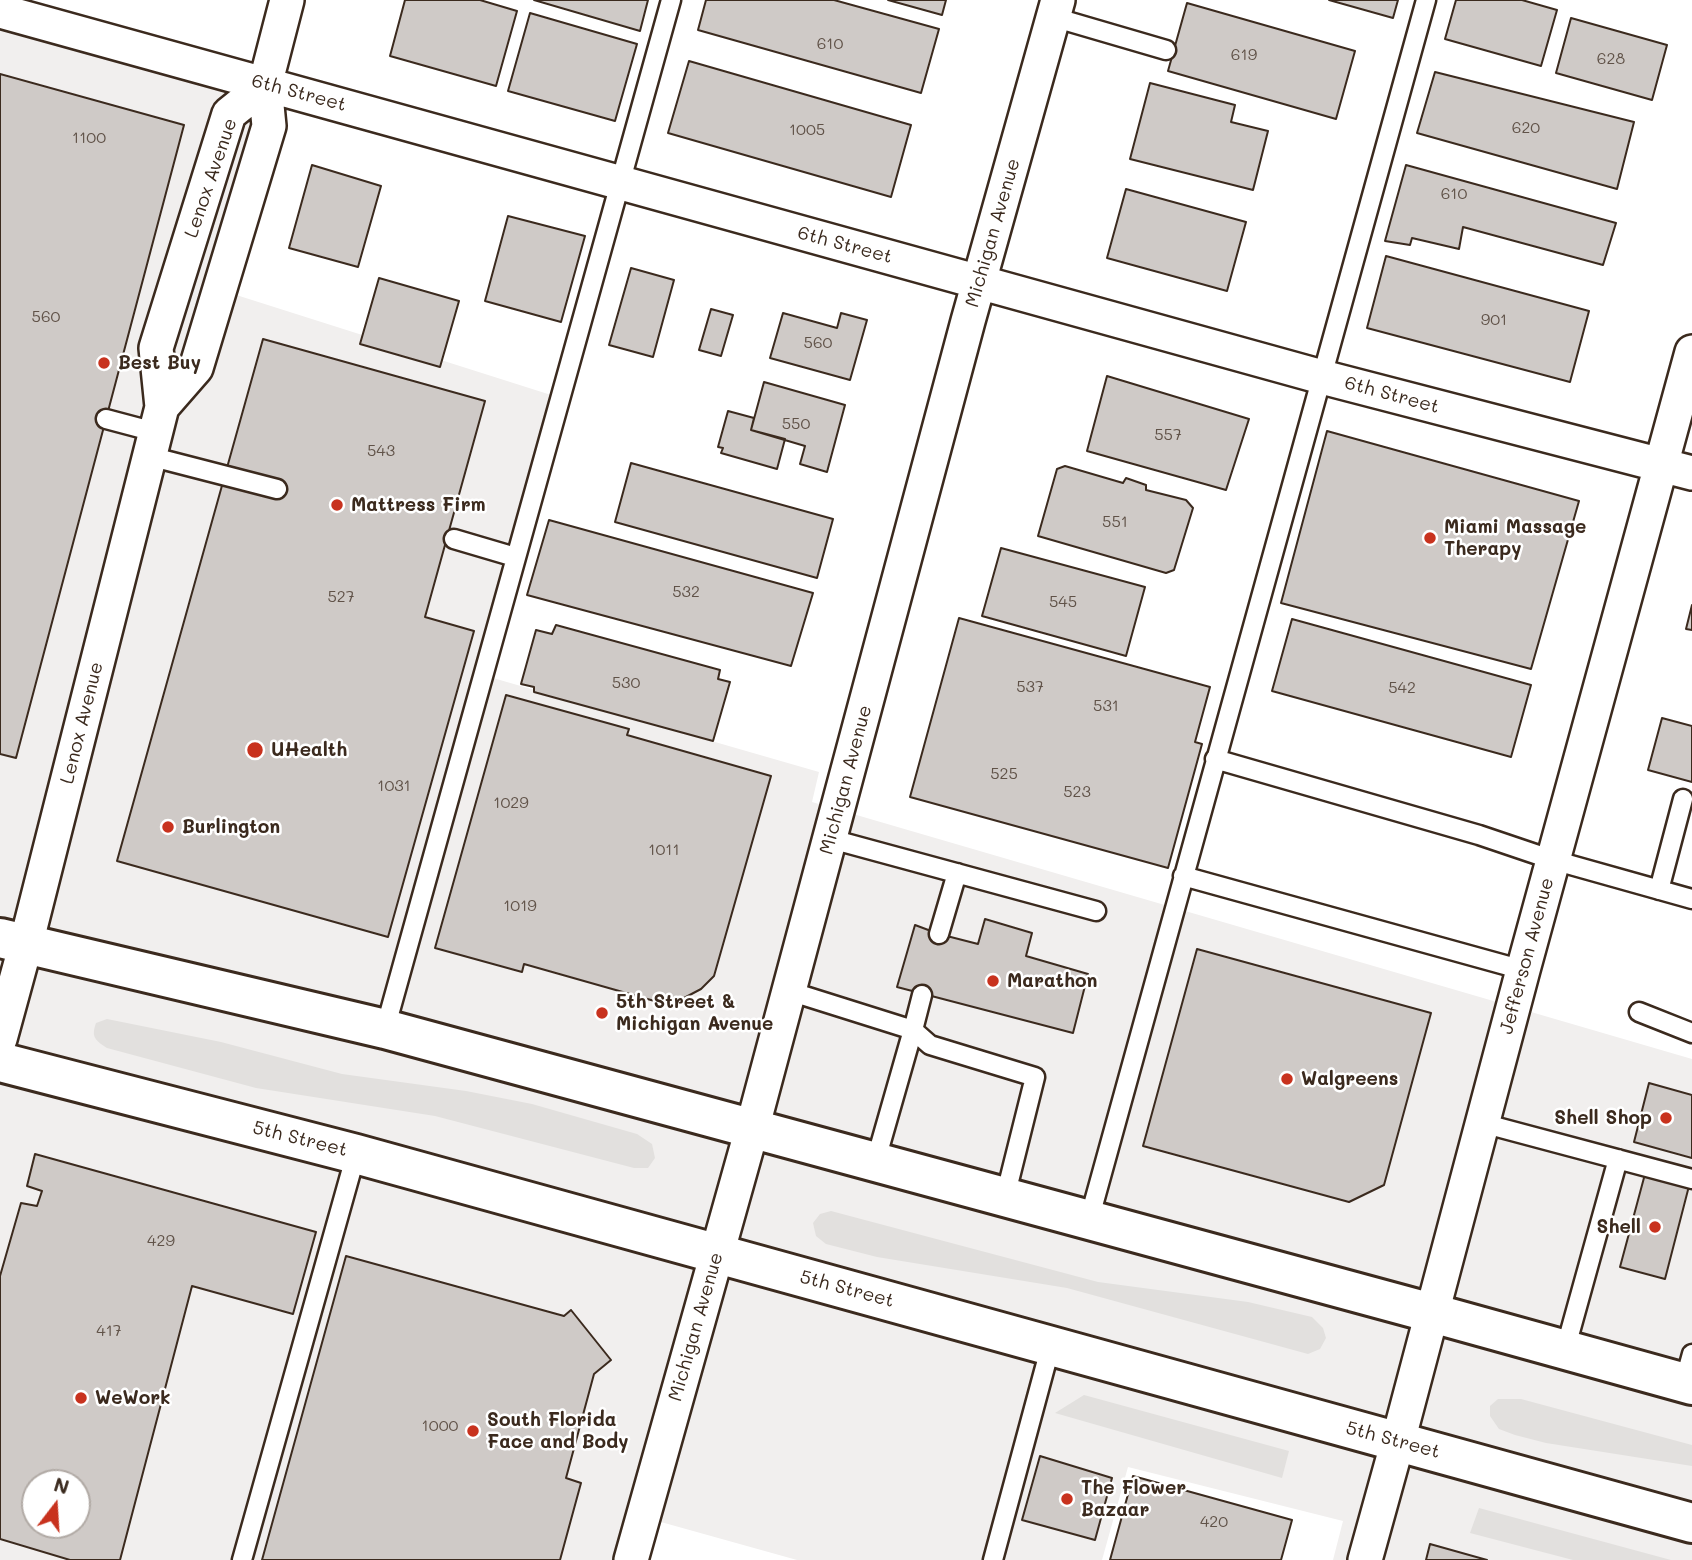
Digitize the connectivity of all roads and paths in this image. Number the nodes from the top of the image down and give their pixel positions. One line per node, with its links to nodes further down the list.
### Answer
1 (287, 0): 7 (street, Lenox Avenue)
2 (671, 0): 8 (lane)
3 (1426, 0): 11 (lane)
4 (1056, 9): 6 (lane); 9 (street, Michigan Avenue)
5 (0, 11): 7 (street, 6th Street)
6 (1166, 50)
7 (265, 85): 8 (street, 6th Street); 13 (street, Lenox Avenue); 13 (street, Lenox Avenue)
8 (620, 183): 9 (street, 6th Street); 17 (lane)
9 (979, 281): 11 (street, 6th Street); 20 (street, Michigan Avenue)
10 (1692, 352): 14 (street, Jefferson Avenue)
11 (1322, 377): 14 (street, 6th Street); 18 (lane)
12 (106, 419): 13 (lane)
13 (156, 432): 15 (lane); 28 (street, Lenox Avenue)
14 (1676, 469): 21 (street, Jefferson Avenue)
15 (277, 489)
16 (454, 539): 17 (lane)
17 (515, 557): 33 (lane)
18 (1215, 759): 21 (lane); 23 (lane)
19 (1683, 799): 24 (lane)
20 (831, 839): 22 (lane); 30 (street, Michigan Avenue)
21 (1553, 860): 24 (lane); 29 (street, Jefferson Avenue)
22 (957, 873): 26 (lane); 27 (lane)
23 (1183, 876): 29 (lane); 45 (lane)
24 (1659, 890): 25 (lane)
25 (1692, 899)
26 (1096, 911)
27 (939, 934)
28 (13, 941): 33 (main road); 36 (street, Lenox Avenue)
29 (1523, 970): 38 (street, Jefferson Avenue)
30 (789, 991): 34 (lane); 39 (street, Michigan Avenue)
31 (922, 995): 34 (lane)
32 (1639, 1012): 35 (lane)
33 (385, 1029): 39 (main road)
34 (913, 1030): 42 (lane); 44 (lane)
35 (1692, 1033)
36 (0, 1039)
37 (0, 1062): 40 (main road, 5th Street)
38 (1482, 1123): 41 (lane); 47 (street, Jefferson Avenue)
39 (752, 1129): 42 (main road); 46 (street, Michigan Avenue)
40 (356, 1154): 46 (main road, 5th Street); 53 (lane)
41 (1618, 1159): 43 (lane); 49 (lane)
42 (876, 1163): 44 (main road)
43 (1692, 1179)
44 (1005, 1197): 45 (main road)
45 (1089, 1220): 47 (main road)
46 (717, 1253): 48 (main road, 5th Street); 54 (street, Michigan Avenue)
47 (1432, 1313): 49 (main road); 51 (street, Jefferson Avenue)
48 (1051, 1345): 51 (main road, 5th Street); 55 (lane)
49 (1565, 1350): 50 (main road)
50 (1690, 1374)
51 (1398, 1441): 52 (main road, 5th Street); 56 (street, Jefferson Avenue)
52 (1692, 1523)
53 (242, 1560)
54 (631, 1560)
55 (993, 1560)
56 (1365, 1560)

